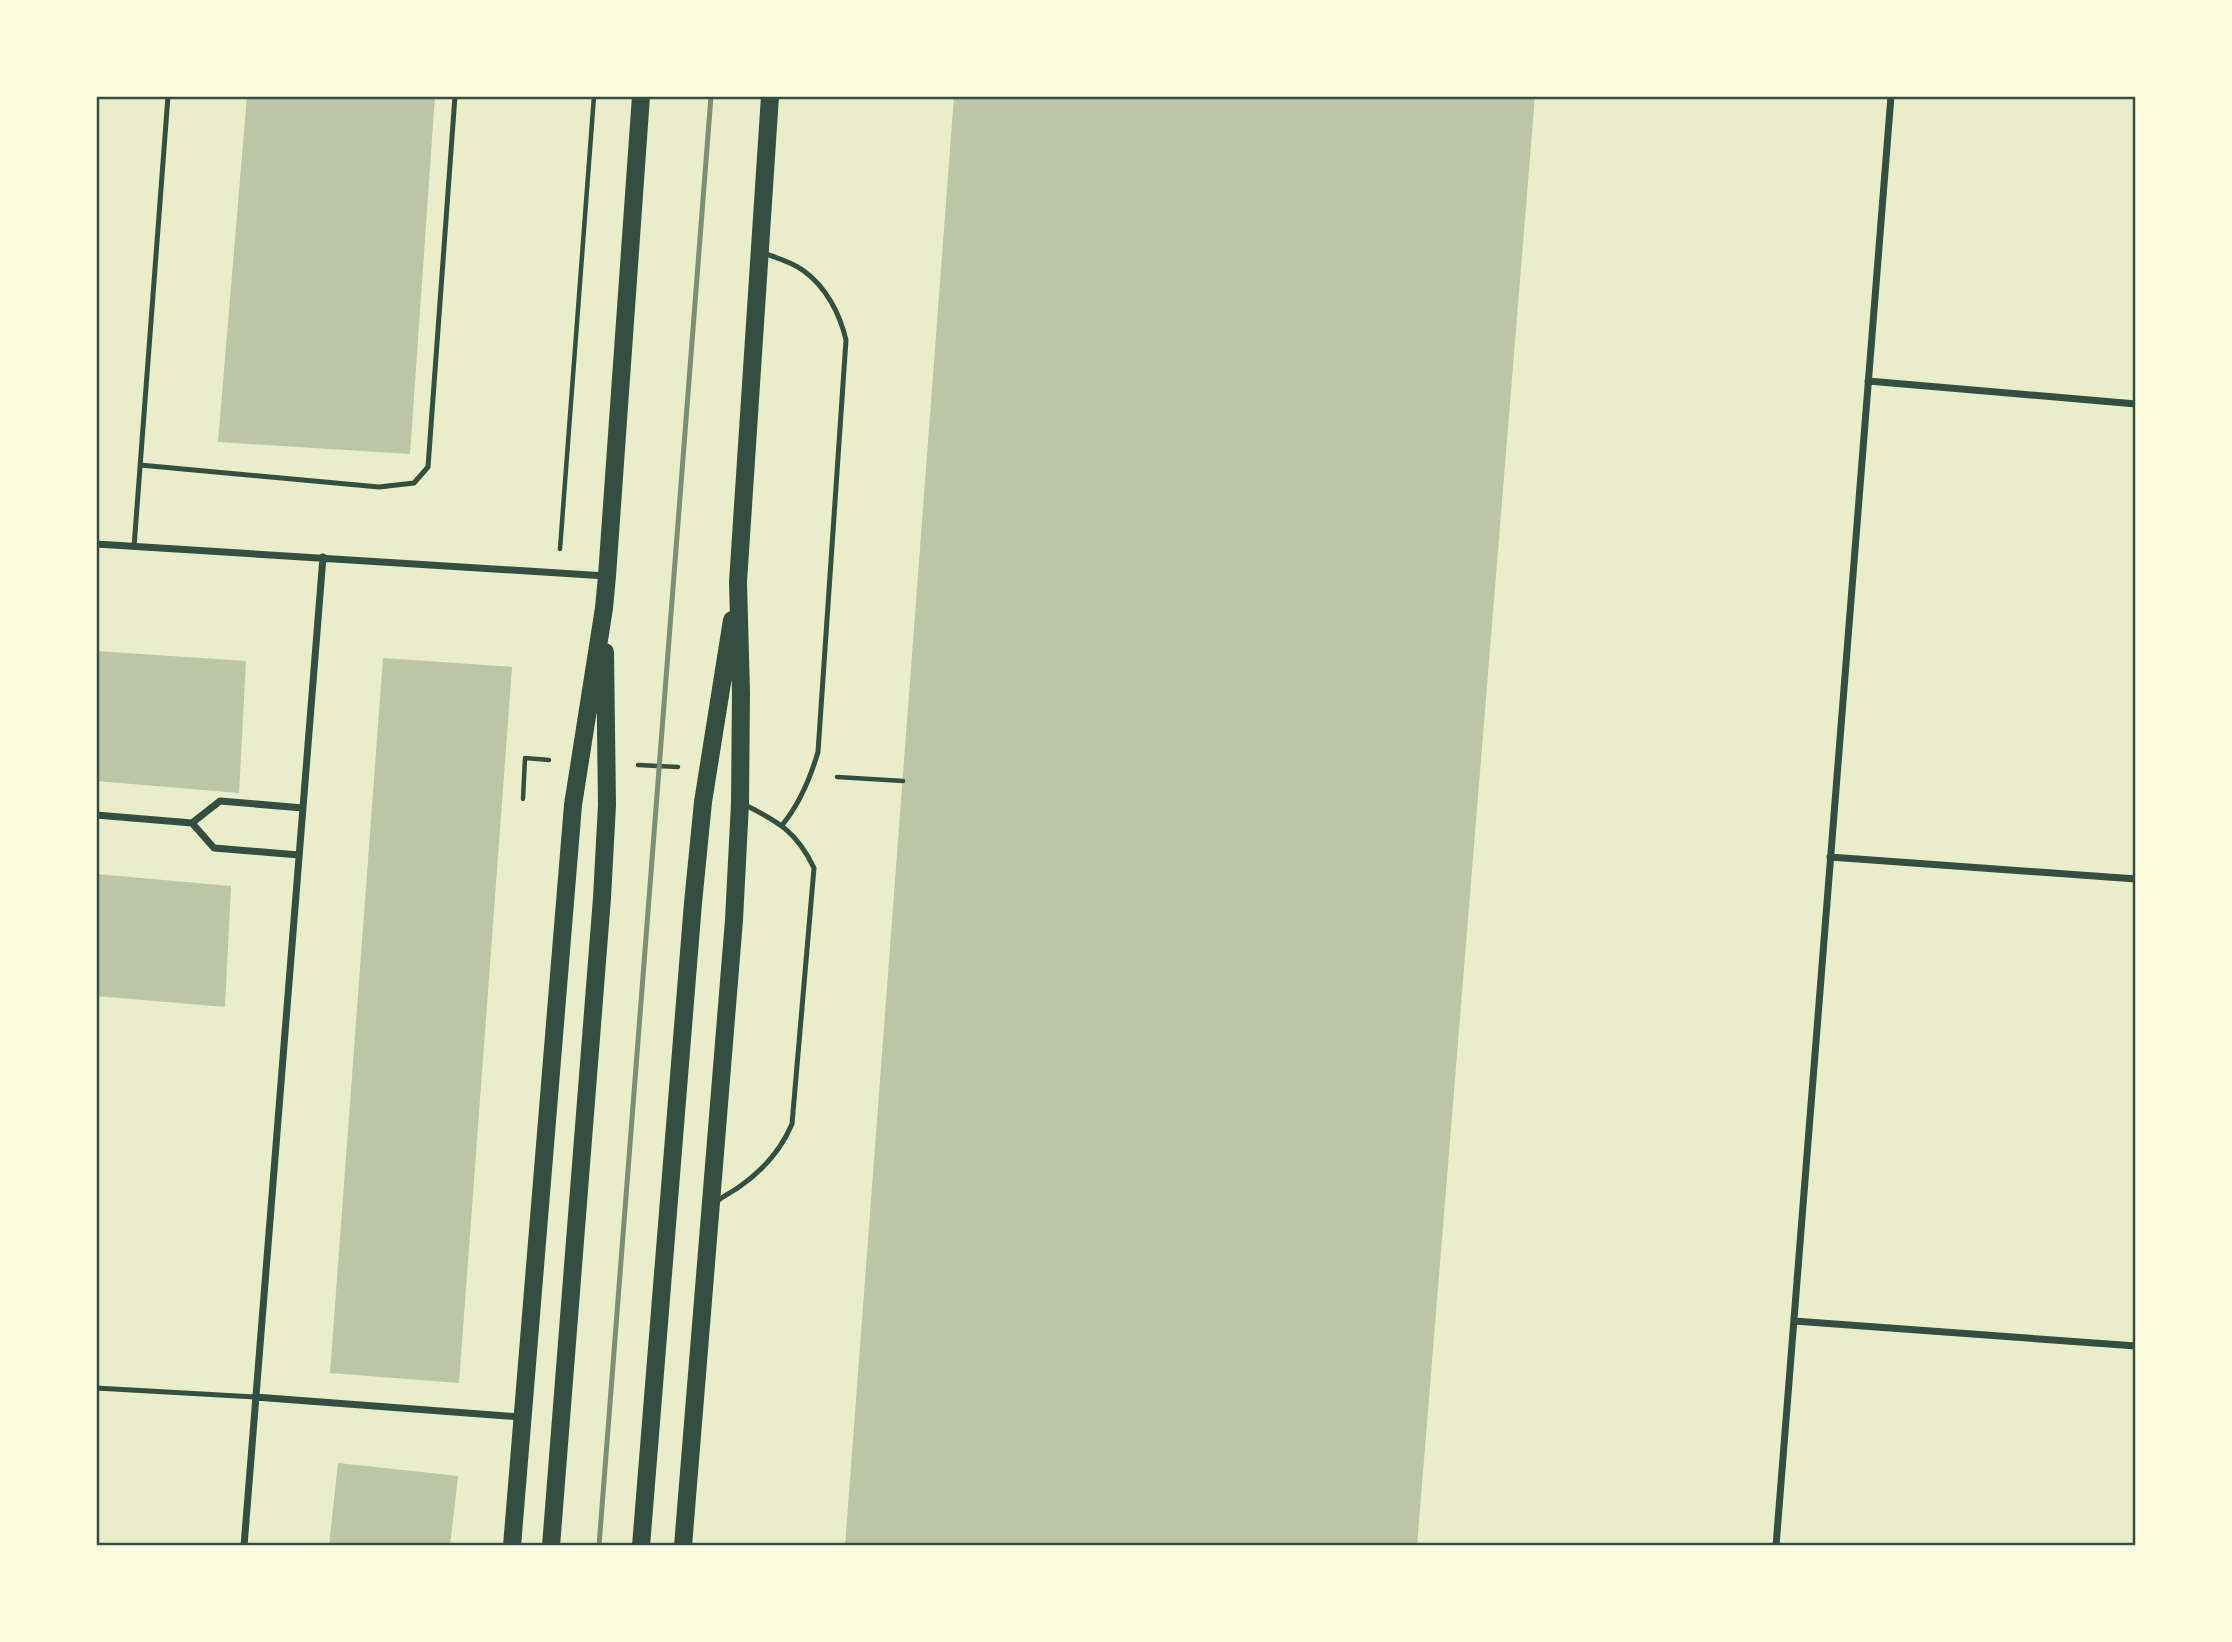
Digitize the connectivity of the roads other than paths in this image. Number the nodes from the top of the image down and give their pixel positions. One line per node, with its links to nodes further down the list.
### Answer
1 (169, 96): 9 (lane)
2 (455, 96): 9 (lane)
3 (640, 96): 13 (main road)
4 (770, 96): 6 (main road)
5 (1891, 96): 7 (street)
6 (761, 251): 14 (main road); 20 (lane)
7 (1868, 381): 8 (street); 22 (street)
8 (2136, 404)
9 (140, 465): 11 (lane)
10 (96, 544): 11 (street)
11 (134, 547): 12 (street)
12 (323, 557): 13 (street); 17 (street)
13 (607, 576): 15 (main road)
14 (738, 582): 16 (main road); 33 (main road)
15 (604, 608): 29 (main road); 32 (main road)
16 (740, 803): 20 (lane); 24 (main road)
17 (303, 808): 19 (street); 21 (street)
18 (96, 815): 19 (street)
19 (192, 823): 21 (street)
20 (783, 824): 24 (lane)
21 (299, 855): 28 (street)
22 (1830, 857): 23 (street); 25 (street)
23 (2136, 879)
24 (710, 1207): 34 (main road)
25 (1794, 1321): 26 (street); 35 (street)
26 (2136, 1346)
27 (96, 1388): 28 (lane)
28 (256, 1397): 29 (street); 30 (street)
29 (522, 1417): 31 (main road)
30 (244, 1546)
31 (512, 1546)
32 (551, 1546)
33 (642, 1546)
34 (683, 1546)
35 (1776, 1546)

